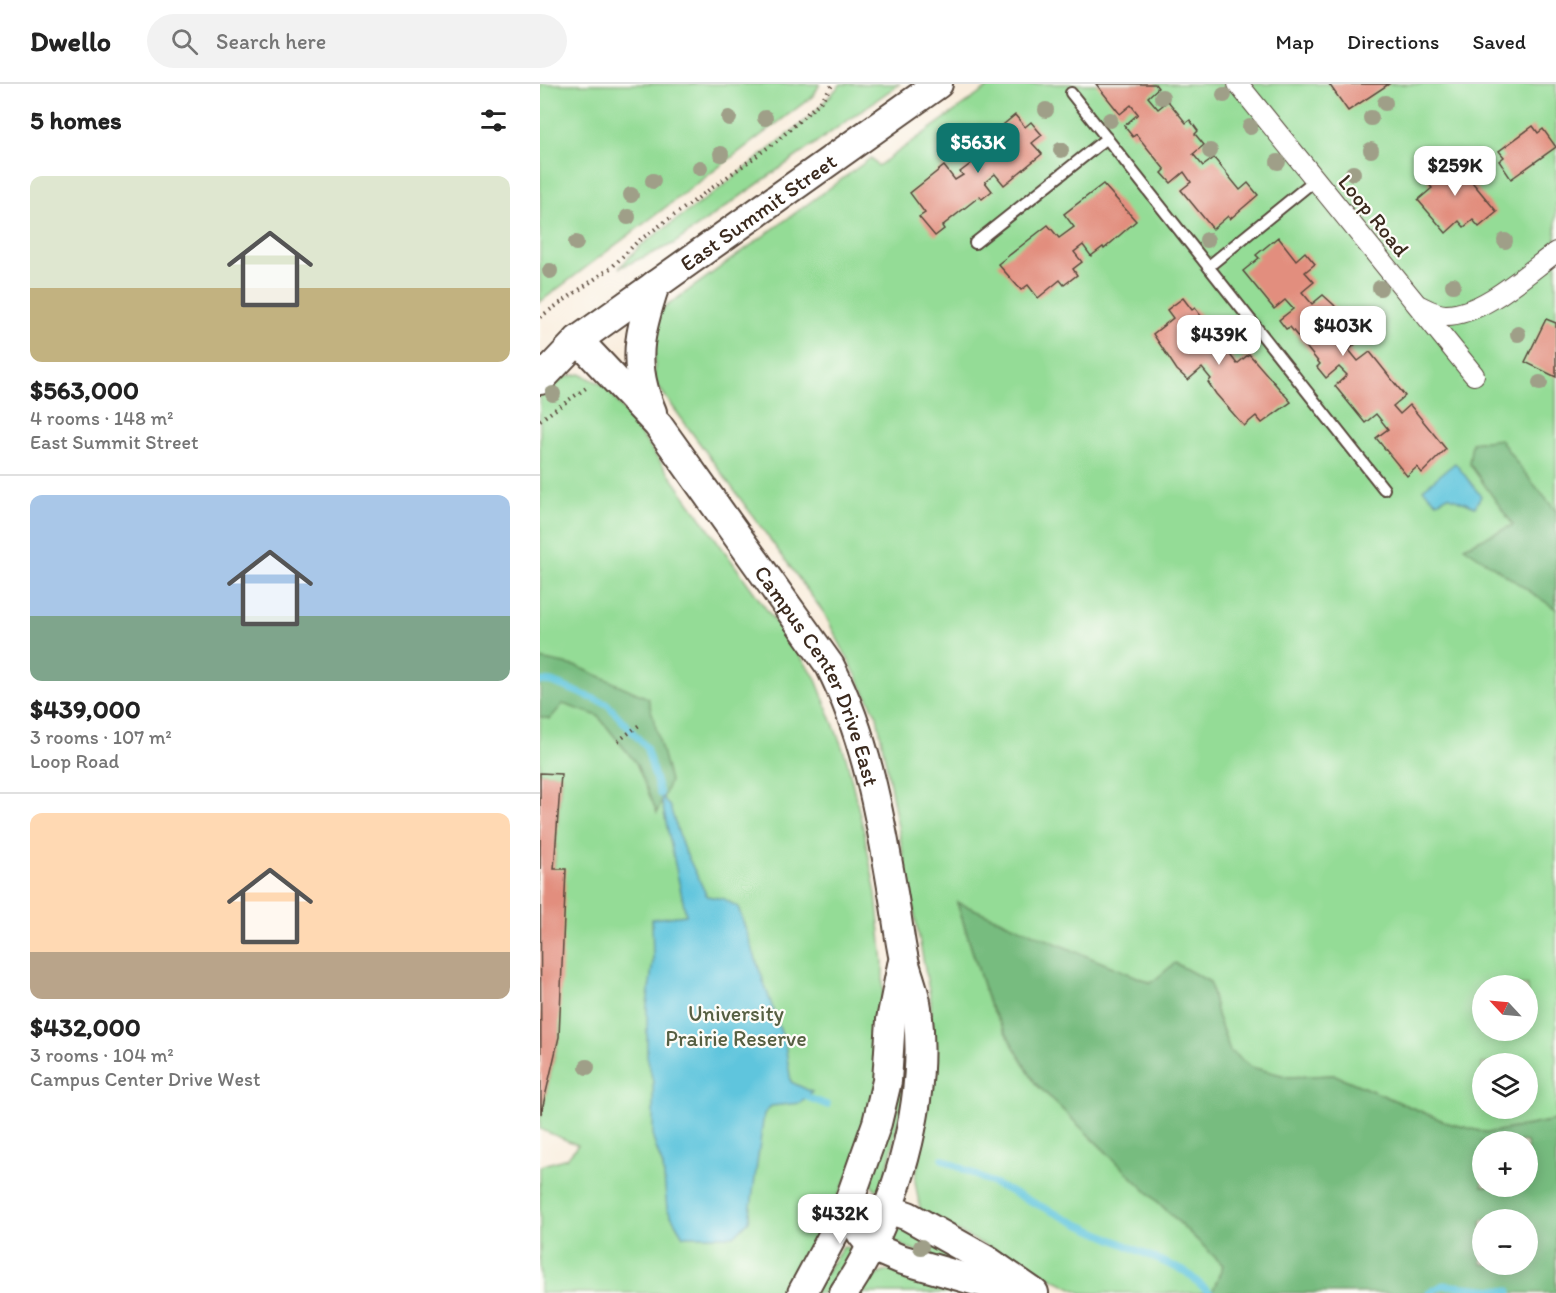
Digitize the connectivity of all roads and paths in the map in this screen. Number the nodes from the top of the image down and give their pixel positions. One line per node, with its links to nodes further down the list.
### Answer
1 (832, 84): 12 (path)
2 (938, 84): 10 (street, East Summit Street)
3 (1238, 84): 6 (street, Loop Road)
4 (1071, 93): 5 (lane)
5 (1107, 138): 7 (lane); 9 (lane)
6 (1315, 180): 9 (lane); 11 (street, Loop Road)
7 (975, 243)
8 (1556, 252): 11 (street)
9 (1209, 266): 20 (lane)
10 (654, 285): 13 (street, East Summit Street); 19 (street, Campus Center Drive East)
11 (1415, 303): 15 (street, Loop Road)
12 (540, 317)
13 (578, 340): 14 (street, East Summit Street); 17 (street, East Summit Street); 19 (street, Campus Center Drive East)
14 (540, 355)
15 (1474, 375)
16 (598, 380): 18 (path)
17 (540, 381)
18 (540, 420)
19 (658, 425): 23 (street, Campus Center Drive East)
20 (1384, 489)
21 (642, 723): 22 (path)
22 (618, 741)
23 (904, 957): 24 (street, Campus Center Drive East); 25 (street, Campus Center Drive East)
24 (888, 1209): 25 (street); 26 (street, Campus Center Drive East); 29 (street)
25 (845, 1213): 26 (street); 27 (street, Campus Center Drive East)
26 (872, 1247): 28 (street, Campus Center Drive East); 29 (street)
27 (802, 1293)
28 (844, 1293)
29 (1034, 1293)

